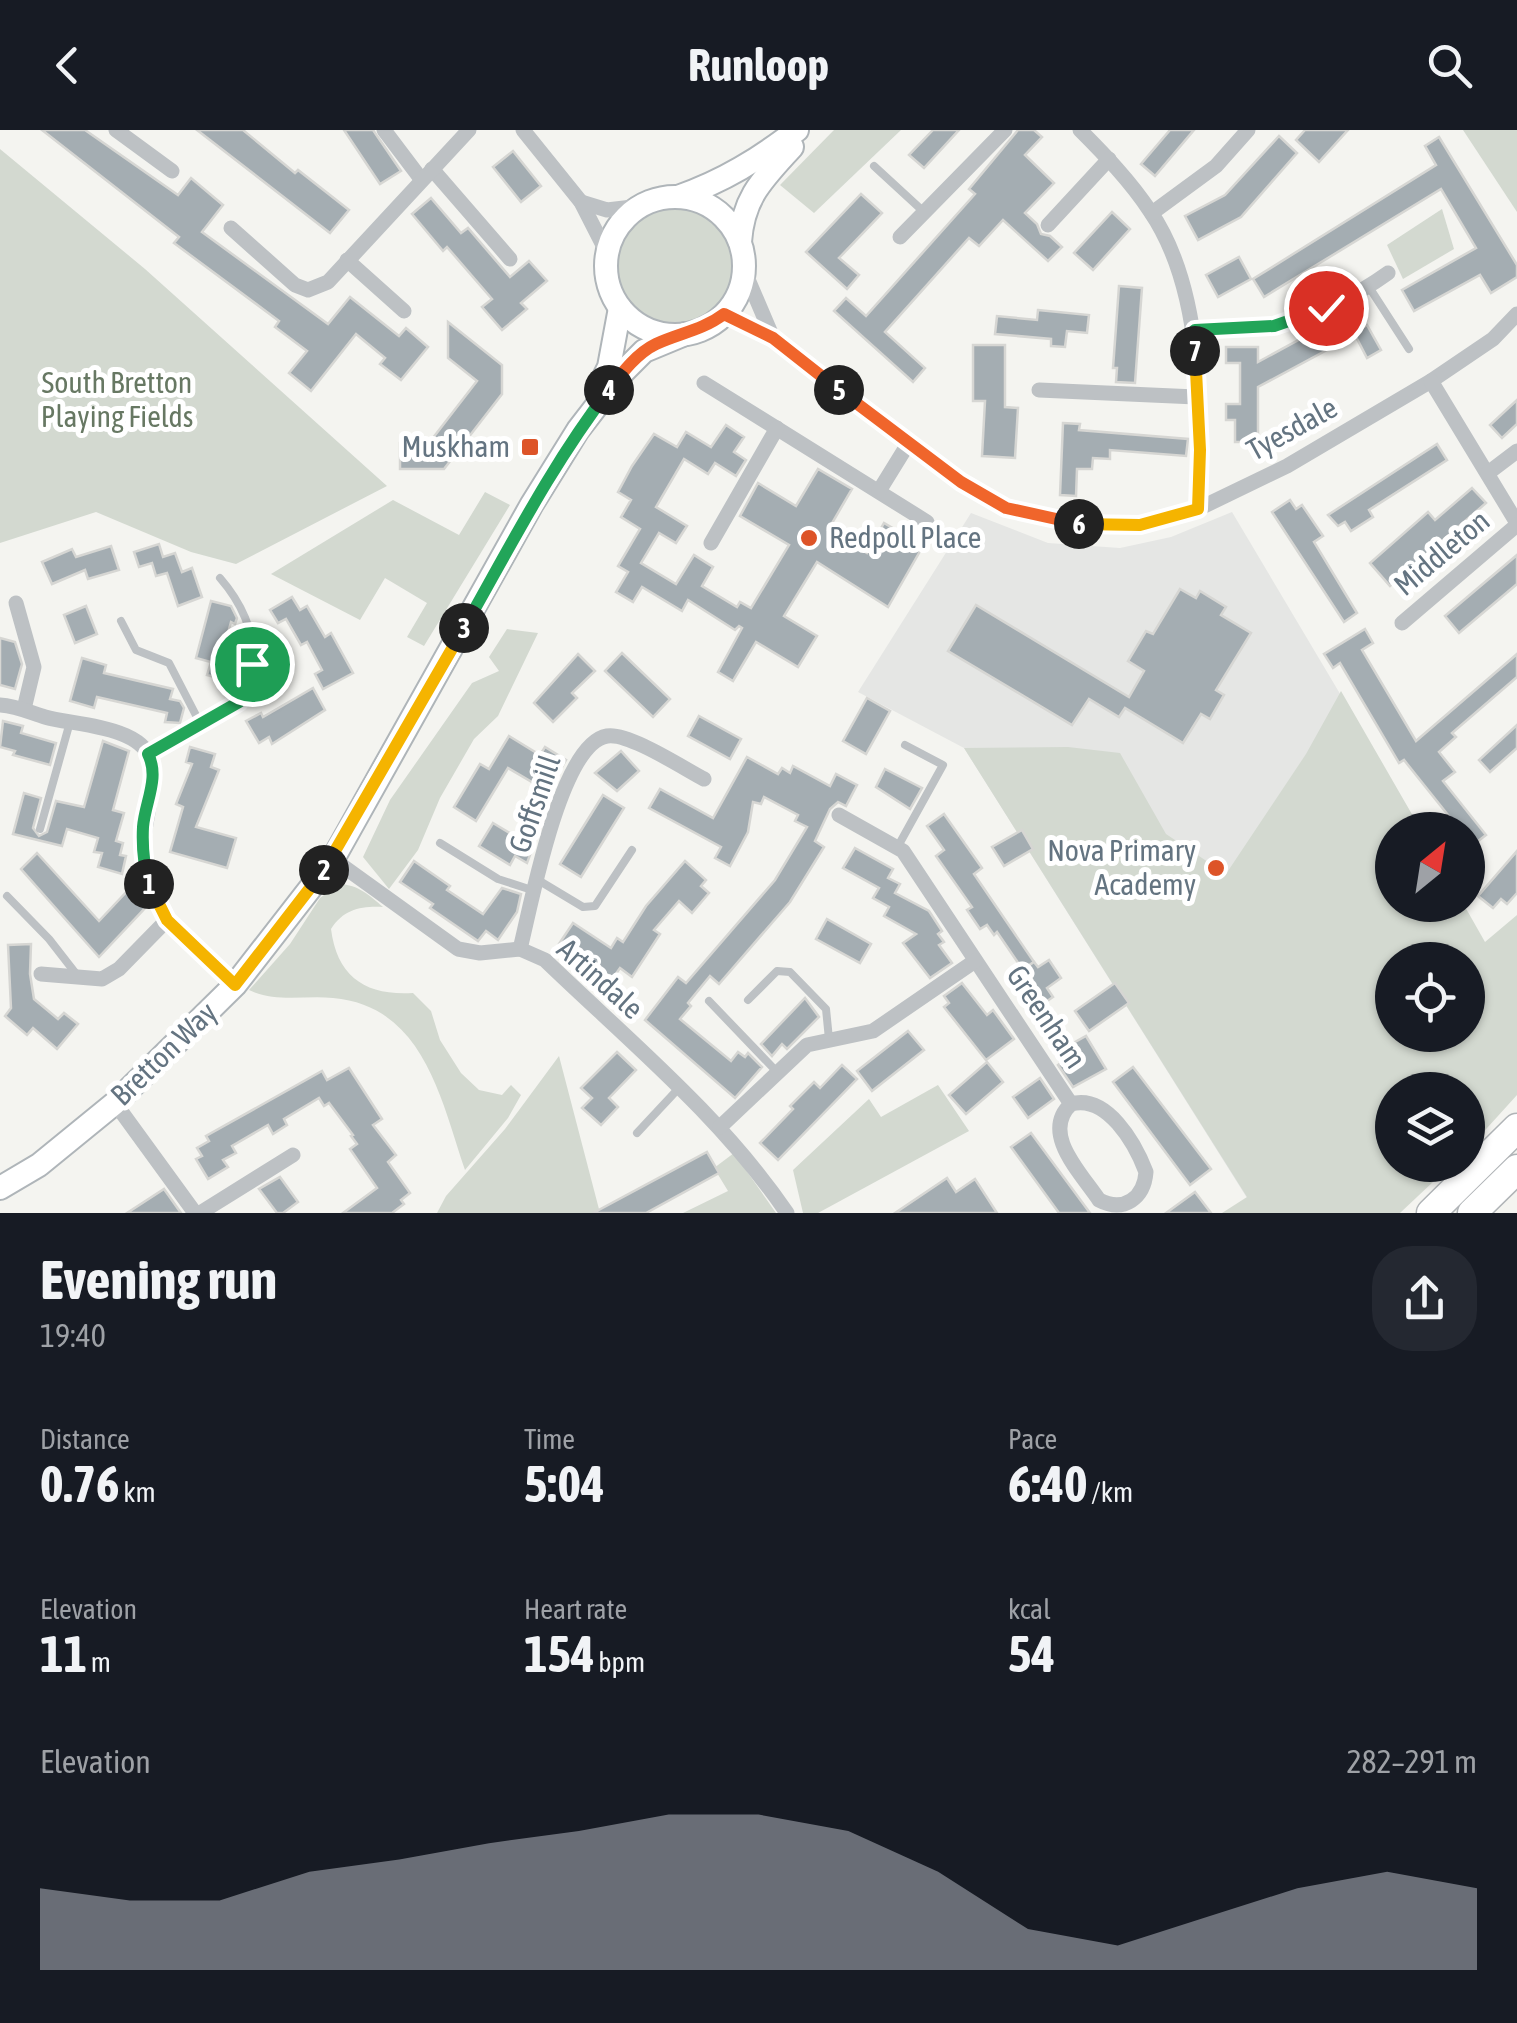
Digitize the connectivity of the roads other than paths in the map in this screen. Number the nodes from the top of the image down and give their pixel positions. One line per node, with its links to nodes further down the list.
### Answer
1 (384, 130): 13 (street)
2 (470, 130): 13 (street)
3 (523, 130): 15 (street)
4 (797, 130): 14 (street)
5 (808, 130): 22 (street)
6 (1005, 130): 17 (street)
7 (1080, 130): 10 (street)
8 (1248, 130): 18 (street)
9 (121, 131): 12 (street)
10 (1110, 159): 18 (street); 19 (street)
11 (874, 166): 17 (lane)
12 (172, 171)
13 (426, 174): 24 (street); 25 (street)
14 (678, 197): 16 (street); 22 (street)
15 (582, 202): 16 (street); 23 (street)
16 (641, 206): 23 (street)
17 (924, 212): 21 (street)
18 (1152, 214): 33 (street)
19 (1048, 224)
20 (231, 228): 25 (street)
21 (900, 237)
22 (740, 242): 26 (street)
23 (607, 253): 29 (street)
24 (510, 259)
25 (348, 260): 30 (street)
26 (744, 270): 31 (street); 35 (street, Tyesdale)
27 (1388, 272): 28 (street)
28 (1369, 286): 33 (street); 36 (lane)
29 (620, 308): 34 (street); 42 (street, Bretton Way)
30 (404, 312)
31 (724, 314): 34 (street); 35 (street, Tyesdale)
32 (1517, 314): 37 (street, Tyesdale)
33 (1195, 330): 40 (street)
34 (684, 334): 42 (street, Bretton Way)
35 (773, 338): 43 (street, Tyesdale)
36 (1408, 349)
37 (1430, 380): 45 (street, Middleton); 47 (street, Tyesdale)
38 (704, 383): 41 (street)
39 (1039, 390): 40 (street)
40 (1196, 396): 47 (street)
41 (778, 428): 46 (street); 50 (street)
42 (578, 430): 68 (street, Bretton Way)
43 (908, 444): 46 (street); 47 (street, Tyesdale)
44 (1517, 452): 45 (street, Middleton)
45 (1488, 474): 49 (street, Middleton)
46 (879, 490): 48 (street)
47 (1198, 509)
48 (927, 522)
49 (1517, 524): 54 (street, Middleton)
50 (711, 542)
51 (220, 578): 55 (lane)
52 (16, 602): 57 (street)
53 (121, 621): 59 (lane)
54 (1402, 622)
55 (252, 664): 59 (street)
56 (0, 704): 57 (street)
57 (24, 709): 58 (street)
58 (70, 722): 61 (street); 64 (lane)
59 (201, 725): 61 (street)
60 (906, 745): 66 (lane)
61 (148, 754): 71 (street)
62 (704, 779): 69 (street, Goffsmill)
63 (839, 815): 66 (street, Greenham)
64 (40, 829)
65 (440, 843): 69 (lane)
66 (897, 848): 73 (street, Greenham)
67 (632, 850): 69 (lane)
68 (333, 859): 72 (street, Artindale); 76 (street, Bretton Way)
69 (536, 886): 72 (street, Goffsmill)
70 (8, 896): 75 (lane)
71 (167, 920): 75 (street); 76 (street)
72 (520, 949): 81 (street, Artindale)
73 (975, 960): 79 (street, Greenham); 83 (street, Greenham)
74 (41, 974): 75 (street)
75 (80, 978)
76 (235, 985): 82 (street, Bretton Way)
77 (748, 1000): 79 (lane)
78 (709, 1001): 80 (lane)
79 (829, 1038): 80 (street, Greenham)
80 (778, 1072): 84 (street, Greenham)
81 (679, 1088): 84 (street, Artindale); 86 (lane)
82 (115, 1102): 89 (street, Bretton Way); 90 (street)
83 (1072, 1104): 83 (street, Greenham)
84 (720, 1127): 91 (street, Artindale)
85 (1517, 1128): 92 (highway)
86 (637, 1133)
87 (293, 1155): 90 (street)
88 (1517, 1169): 93 (highway)
89 (0, 1188)
90 (197, 1213)
91 (786, 1213)
92 (1431, 1213)
93 (1472, 1213)

